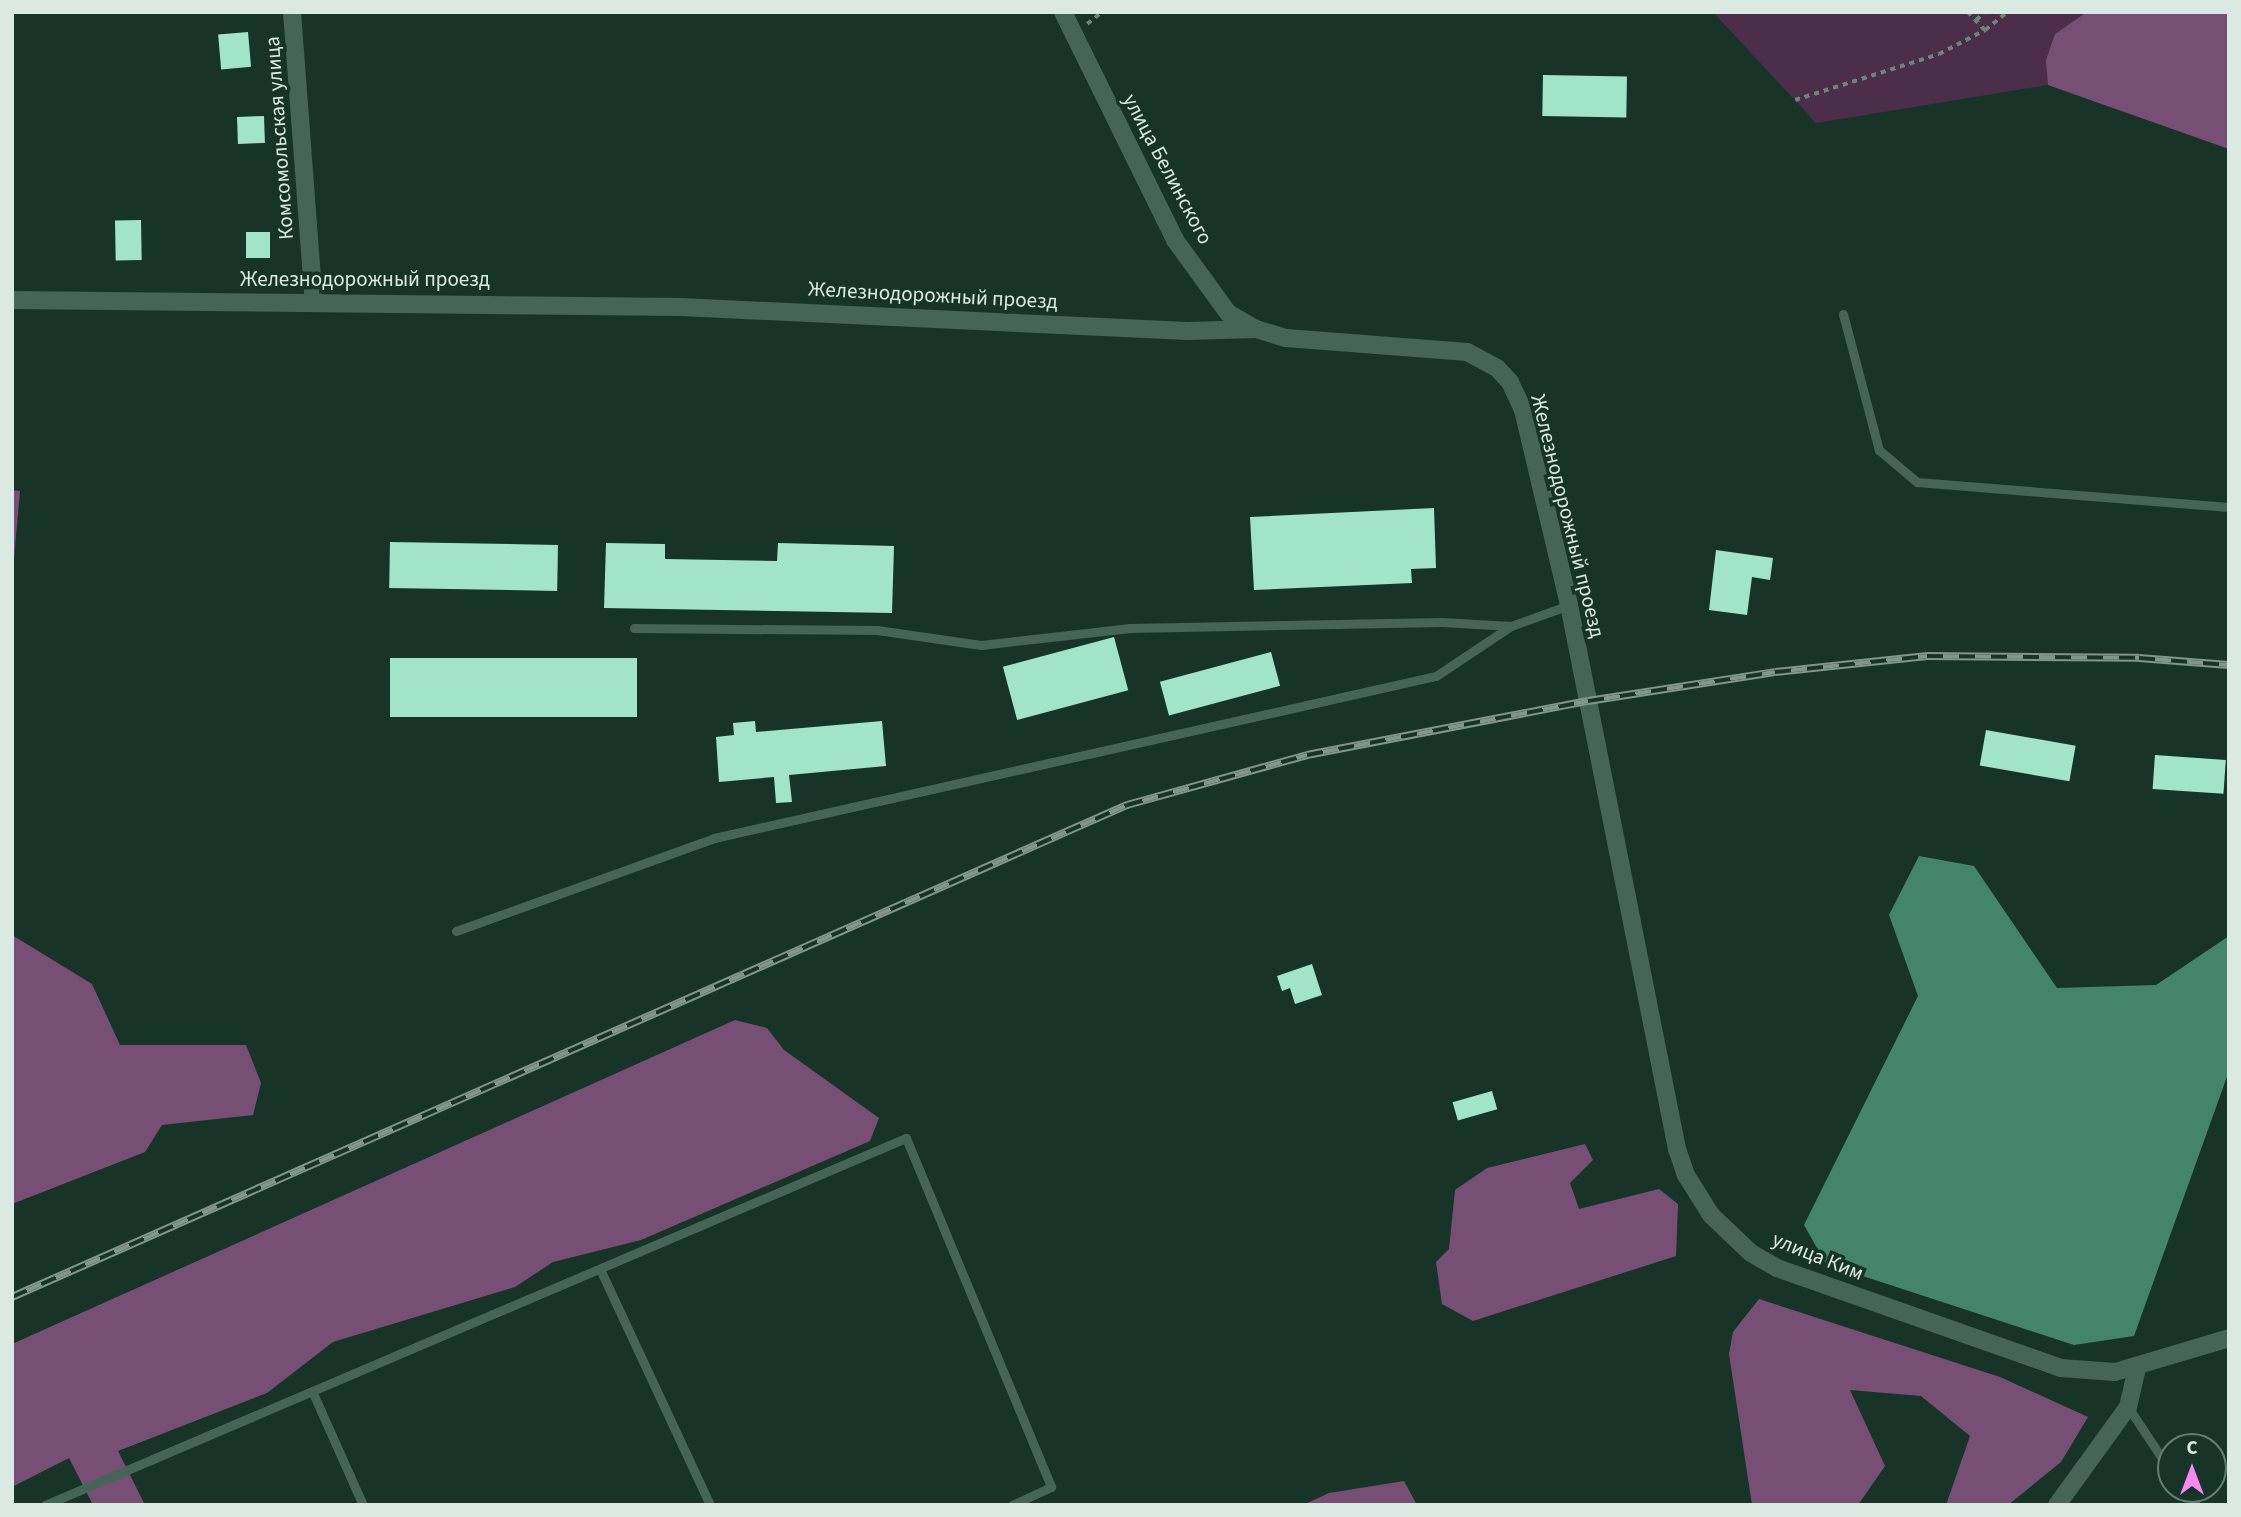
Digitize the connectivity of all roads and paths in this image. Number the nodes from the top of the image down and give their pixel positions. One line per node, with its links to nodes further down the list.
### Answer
1 (292, 12): 10 (street, Комсомольская улица)
2 (1063, 12): 12 (street, улица Белинского)
3 (1968, 12): 6 (path)
4 (1985, 12): 6 (path)
5 (2007, 12): 7 (path)
6 (1976, 20): 7 (path)
7 (1985, 30): 8 (path)
8 (1795, 100)
9 (12, 300): 10 (street, Железнодорожный проезд)
10 (314, 303): 12 (street, Железнодорожный проезд)
11 (1843, 314): 13 (lane)
12 (1256, 329): 14 (street, Железнодорожный проезд)
13 (2229, 507)
14 (1569, 605): 15 (lane); 17 (street, Железнодорожный проезд)
15 (1511, 626): 16 (lane); 18 (lane)
16 (634, 628)
17 (1588, 701): 21 (street, улица Ким)
18 (456, 931)
19 (600, 1269): 22 (lane); 27 (lane); 28 (lane)
20 (2229, 1338): 21 (street, улица Ким)
21 (2137, 1368): 23 (street)
22 (312, 1391): 25 (lane); 26 (lane)
23 (2127, 1407): 24 (lane); 29 (street)
24 (2157, 1451)
25 (46, 1505)
26 (363, 1505)
27 (710, 1505)
28 (1012, 1505)
29 (2057, 1505)

